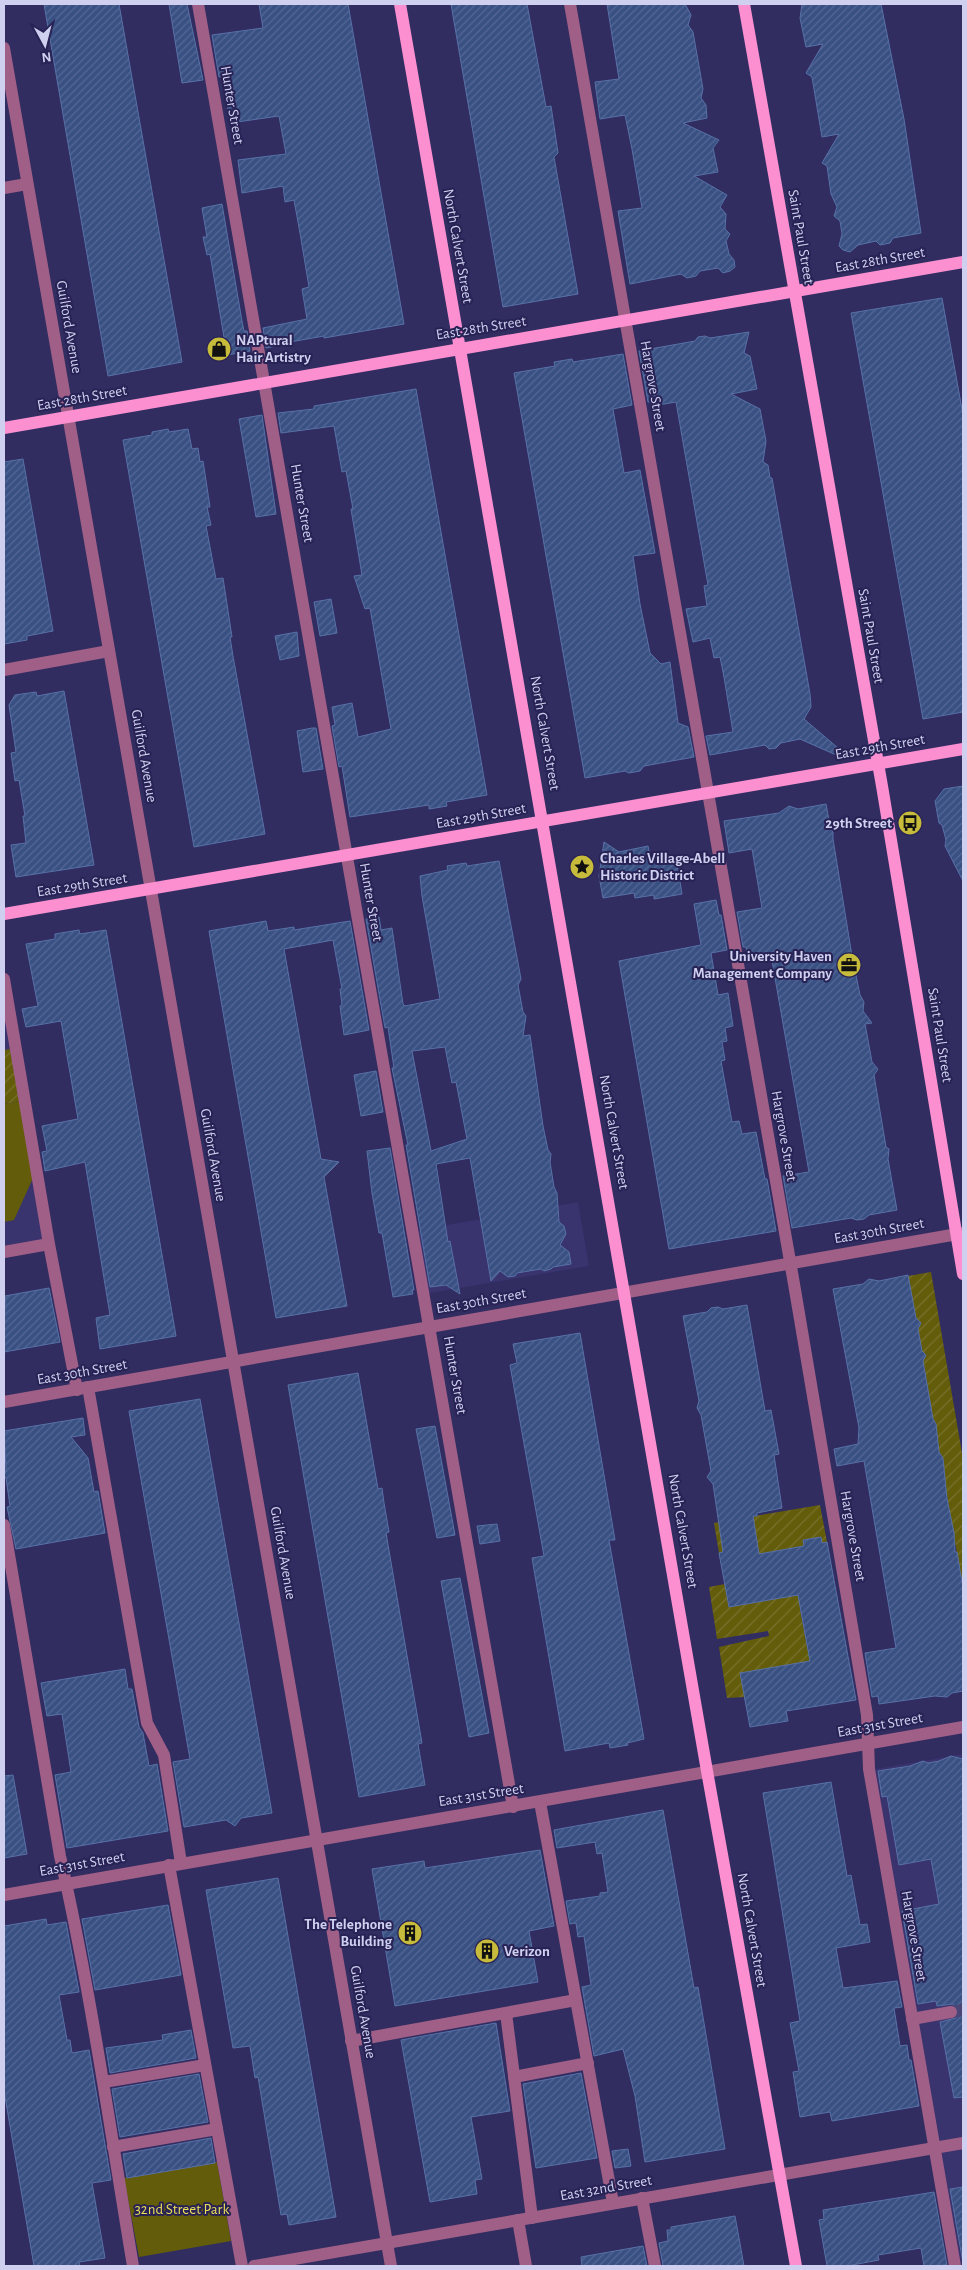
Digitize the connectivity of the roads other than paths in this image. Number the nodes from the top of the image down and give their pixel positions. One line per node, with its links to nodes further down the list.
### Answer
1 (198, 4): 12 (street, Hunter Street)
2 (400, 4): 11 (main road, North Calvert Street)
3 (570, 4): 10 (street, Hargrove Street)
4 (744, 4): 9 (main road, Saint Paul Street)
5 (4, 48): 6 (street, Guilford Avenue)
6 (27, 184): 7 (street); 13 (street, Guilford Avenue)
7 (4, 188)
8 (963, 262): 9 (main road, East 28th Street)
9 (794, 292): 10 (main road, East 28th Street); 18 (main road, Saint Paul Street)
10 (625, 321): 11 (main road, East 28th Street); 19 (street, Hargrove Street)
11 (459, 348): 12 (main road, East 28th Street); 20 (main road, North Calvert Street)
12 (264, 383): 13 (main road, East 28th Street); 21 (street, Hunter Street)
13 (68, 416): 14 (main road, East 28th Street); 15 (street, Guilford Avenue)
14 (4, 428)
15 (109, 651): 16 (street); 22 (street, Guilford Avenue)
16 (4, 670)
17 (963, 749): 18 (main road, East 29th Street)
18 (877, 764): 19 (main road, East 29th Street); 25 (main road, Saint Paul Street)
19 (708, 793): 20 (main road, East 29th Street); 28 (street, Hargrove Street)
20 (543, 822): 21 (main road, East 29th Street); 30 (main road, North Calvert Street)
21 (347, 856): 22 (main road, East 29th Street); 31 (street, Hunter Street)
22 (151, 890): 23 (main road, East 29th Street); 32 (street, Guilford Avenue)
23 (4, 914)
24 (4, 979): 26 (street)
25 (960, 1234): 28 (street, East 30th Street); 29 (main road, Saint Paul Street)
26 (49, 1244): 27 (street); 33 (street)
27 (4, 1252)
28 (791, 1263): 30 (street, East 30th Street); 37 (street, Hargrove Street)
29 (963, 1274)
30 (625, 1292): 31 (street, East 30th Street); 38 (main road, North Calvert Street)
31 (430, 1326): 32 (street, East 30th Street); 40 (street, Hunter Street)
32 (233, 1361): 33 (street, East 30th Street); 41 (street, Guilford Avenue)
33 (82, 1389): 34 (street, East 30th Street); 42 (street)
34 (4, 1402)
35 (4, 1525): 43 (street)
36 (963, 1727): 37 (street, East 31st Street)
37 (868, 1744): 38 (street, East 31st Street); 48 (street, Hargrove Street)
38 (708, 1772): 39 (street, East 31st Street); 58 (main road, North Calvert Street)
39 (540, 1802): 40 (street, East 31st Street); 45 (street)
40 (513, 1807): 41 (street, East 31st Street)
41 (316, 1839): 42 (street, East 31st Street); 49 (street, Guilford Avenue)
42 (175, 1864): 43 (street, East 31st Street); 51 (street)
43 (66, 1883): 44 (street, East 31st Street); 53 (street)
44 (4, 1895)
45 (576, 2000): 47 (street); 50 (street)
46 (951, 2012): 48 (street)
47 (506, 2014): 49 (street); 52 (street)
48 (912, 2019): 57 (street, Hargrove Street)
49 (351, 2042): 63 (street, Guilford Avenue)
50 (588, 2063): 52 (street); 60 (street)
51 (205, 2065): 53 (street); 54 (street)
52 (514, 2077): 61 (street)
53 (104, 2082): 56 (street)
54 (217, 2128): 56 (street); 65 (street)
55 (963, 2143): 57 (street, East 32nd Street)
56 (113, 2147): 64 (street)
57 (934, 2148): 58 (street, East 32nd Street); 71 (street, Hargrove Street)
58 (779, 2174): 59 (street, East 32nd Street); 70 (main road, North Calvert Street)
59 (642, 2198): 60 (street, East 32nd Street); 69 (street)
60 (612, 2203): 61 (street, East 32nd Street)
61 (532, 2218): 62 (street, East 32nd Street)
62 (518, 2220): 63 (street, East 32nd Street); 68 (street)
63 (387, 2243): 66 (street, East 32nd Street); 67 (street, Guilford Avenue)
64 (133, 2266)
65 (242, 2266)
66 (254, 2266)
67 (391, 2266)
68 (526, 2266)
69 (654, 2266)
70 (796, 2266)
71 (955, 2266)

